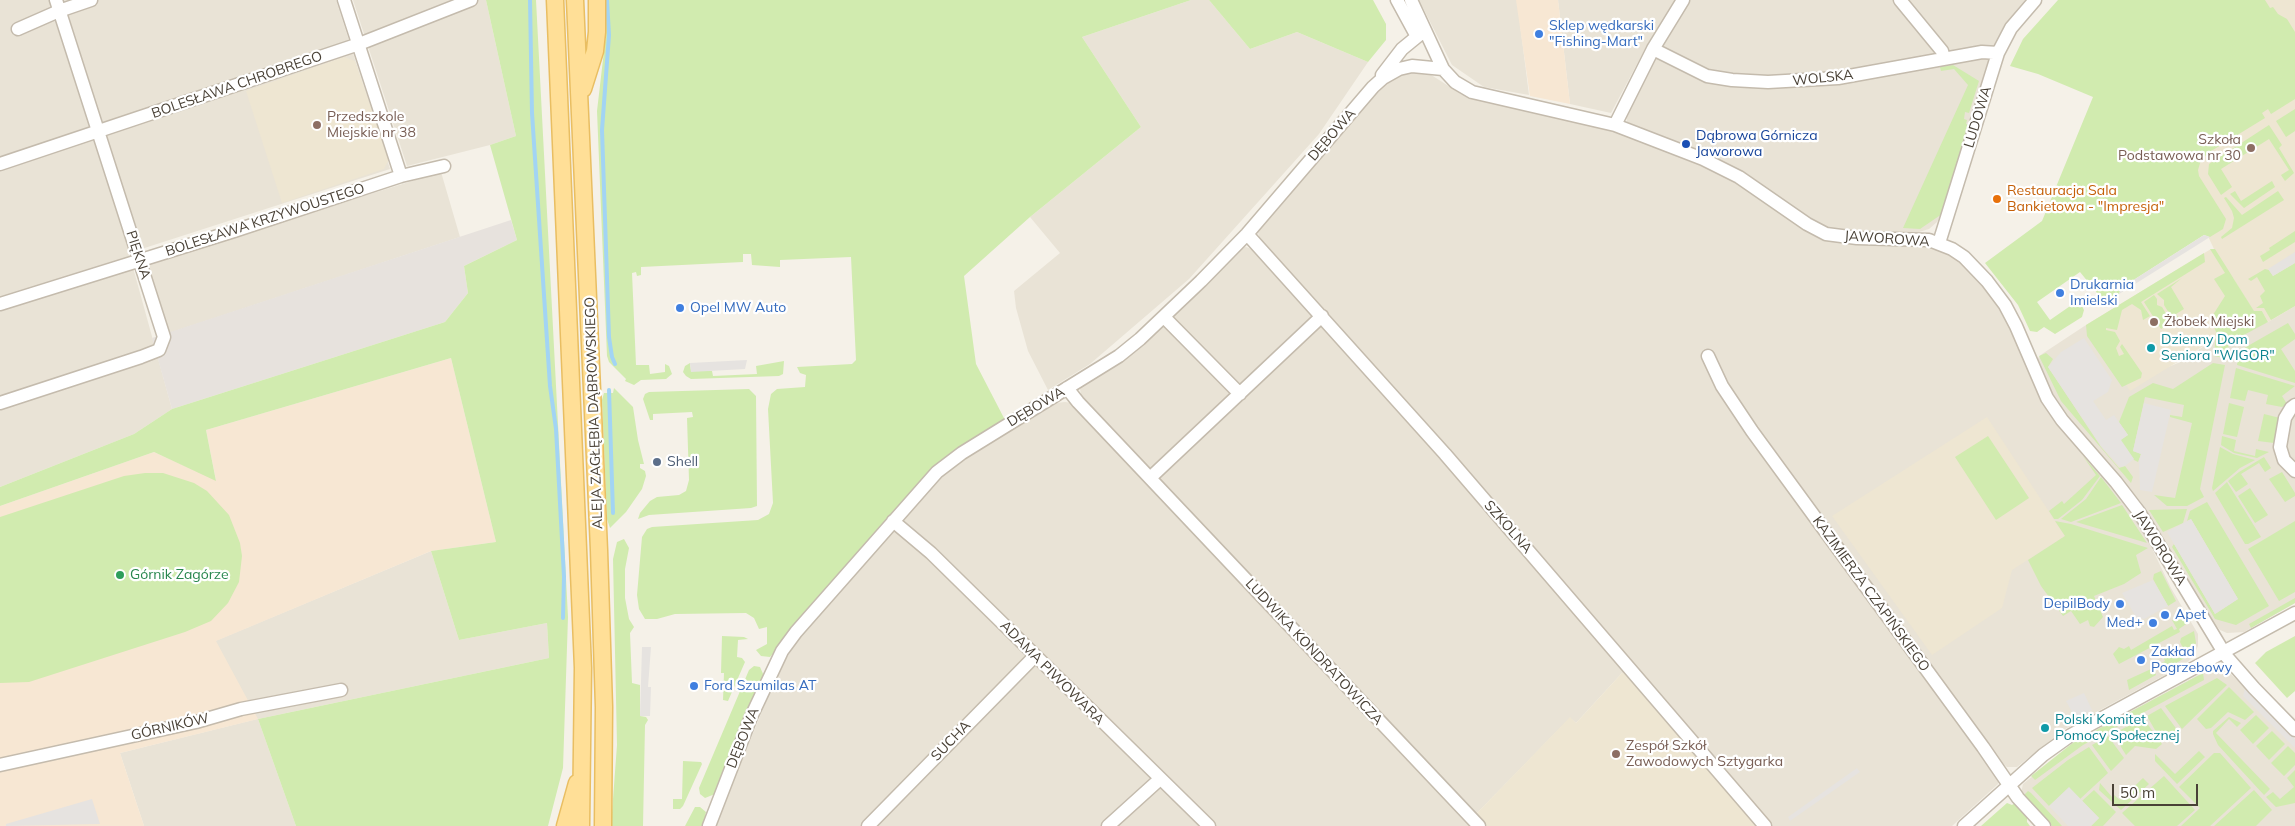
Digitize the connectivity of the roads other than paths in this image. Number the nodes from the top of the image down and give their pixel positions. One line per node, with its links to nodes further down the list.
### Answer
1 (91, 0): 12 (street)
2 (344, 0): 15 (street)
3 (471, 0): 15 (street, BOLESŁAWA CHROBREGO)
4 (555, 0): 46 (main road, ALEJA ZAGŁĘBIA DĄBROWSKIEGO)
5 (575, 0): 21 (main road, ALEJA ZAGŁĘBIA DĄBROWSKIEGO)
6 (597, 0): 21 (main road)
7 (1397, 0): 14 (street)
8 (1411, 0): 14 (street)
9 (1684, 0): 16 (street)
10 (1900, 0): 18 (street)
11 (2035, 0): 17 (street, LUDOWA)
12 (57, 5): 13 (street); 23 (street, PIĘKNA)
13 (18, 29)
14 (1420, 33): 19 (street, JAWOROWA); 20 (street)
15 (359, 44): 23 (street, BOLESŁAWA CHROBREGO); 26 (street)
16 (1653, 49): 18 (street, WOLSKA); 22 (street)
17 (1998, 53): 18 (street, WOLSKA); 28 (street, LUDOWA)
18 (1944, 59)
19 (1443, 69): 20 (street, DĘBOWA); 22 (street, JAWOROWA)
20 (1373, 87): 27 (street, DĘBOWA)
21 (580, 101): 52 (main road, ALEJA ZAGŁĘBIA DĄBROWSKIEGO)
22 (1615, 125): 28 (street, JAWOROWA)
23 (99, 132): 24 (street, BOLESŁAWA CHROBREGO); 29 (street, PIĘKNA)
24 (0, 164)
25 (444, 166): 26 (street, BOLESŁAWA KRZYWOUSTEGO)
26 (401, 176): 29 (street, BOLESŁAWA KRZYWOUSTEGO)
27 (1246, 234): 31 (street, SZKOLNA); 32 (street, DĘBOWA)
28 (1939, 243): 42 (street, JAWOROWA)
29 (139, 260): 30 (street, BOLESŁAWA KRZYWOUSTEGO); 36 (street, PIĘKNA)
30 (0, 304)
31 (1322, 316): 35 (street); 58 (street, SZKOLNA)
32 (1164, 317): 34 (street, DĘBOWA); 35 (street)
33 (1708, 356): 49 (street, KAZIMIERZA CZAPIŃSKIEGO)
34 (1067, 388): 39 (street, LUDWIKA KONDRATOWICZA); 40 (street, DĘBOWA)
35 (1240, 394): 39 (street)
36 (0, 403)
37 (2295, 405): 38 (street)
38 (2295, 471)
39 (1150, 478): 57 (street, LUDWIKA KONDRATOWICZA)
40 (893, 521): 43 (street, ADAMA PIWOWARA); 53 (street, DĘBOWA)
41 (2295, 613): 42 (street)
42 (2224, 652): 45 (street, JAWOROWA); 49 (street)
43 (1035, 656): 48 (street, ADAMA PIWOWARA); 54 (street, SUCHA)
44 (341, 690): 47 (street, GÓRNIKÓW)
45 (2295, 730)
46 (583, 759): 50 (main road); 51 (main road, ALEJA ZAGŁĘBIA DĄBROWSKIEGO)
47 (0, 765)
48 (1160, 779): 55 (street); 56 (street, ADAMA PIWOWARA)
49 (2010, 785): 59 (street); 60 (street, KAZIMIERZA CZAPIŃSKIEGO)
50 (565, 826)
51 (582, 826)
52 (603, 826)
53 (709, 826)
54 (868, 826)
55 (1108, 826)
56 (1209, 826)
57 (1479, 826)
58 (1765, 826)
59 (1964, 826)
60 (2044, 826)

